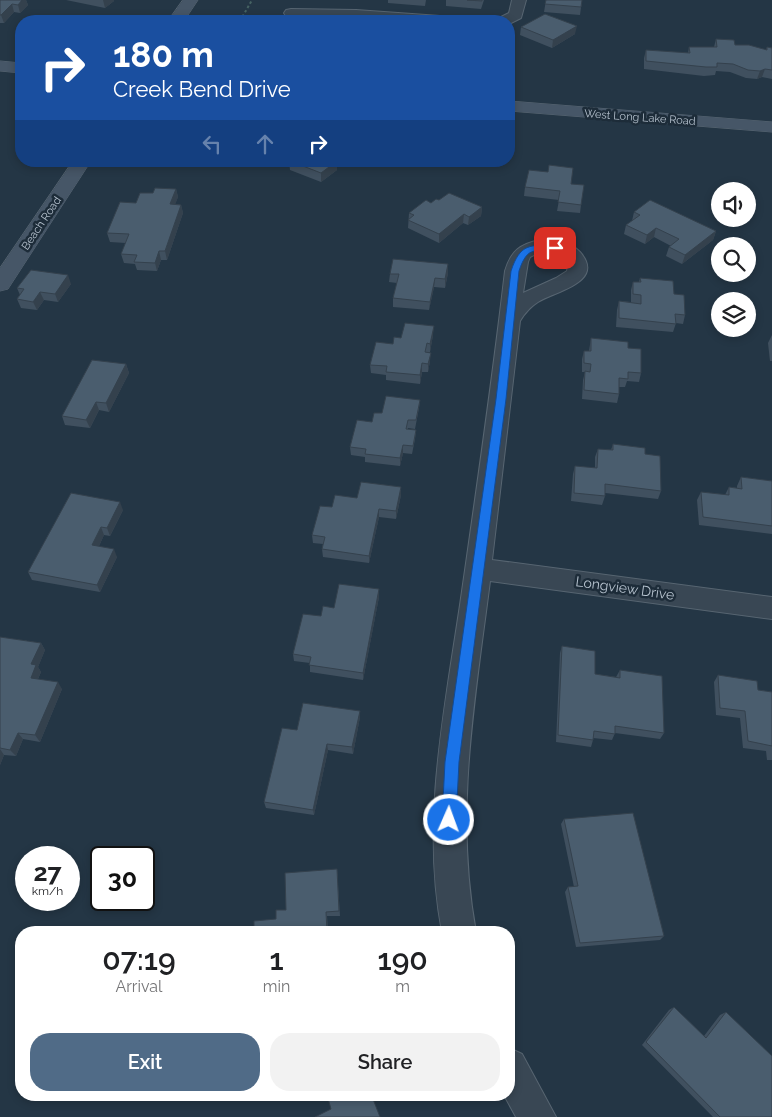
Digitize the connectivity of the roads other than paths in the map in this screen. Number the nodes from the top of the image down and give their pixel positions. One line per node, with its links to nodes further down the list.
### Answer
1 (191, 0): 4 (main road)
2 (519, 0): 6 (street)
3 (291, 13): 5 (street)
4 (180, 15)
5 (370, 15)
6 (515, 16)
7 (0, 66): 8 (main road)
8 (15, 67)
9 (515, 106): 10 (main road, West Long Lake Road)
10 (772, 127)
11 (78, 167): 12 (main road, Beach Road)
12 (0, 284)
13 (511, 319): 14 (street)
14 (478, 568): 15 (street, Longview Drive); 16 (street)
15 (772, 608)
16 (458, 926)
17 (515, 1077): 18 (street)
18 (538, 1117)

